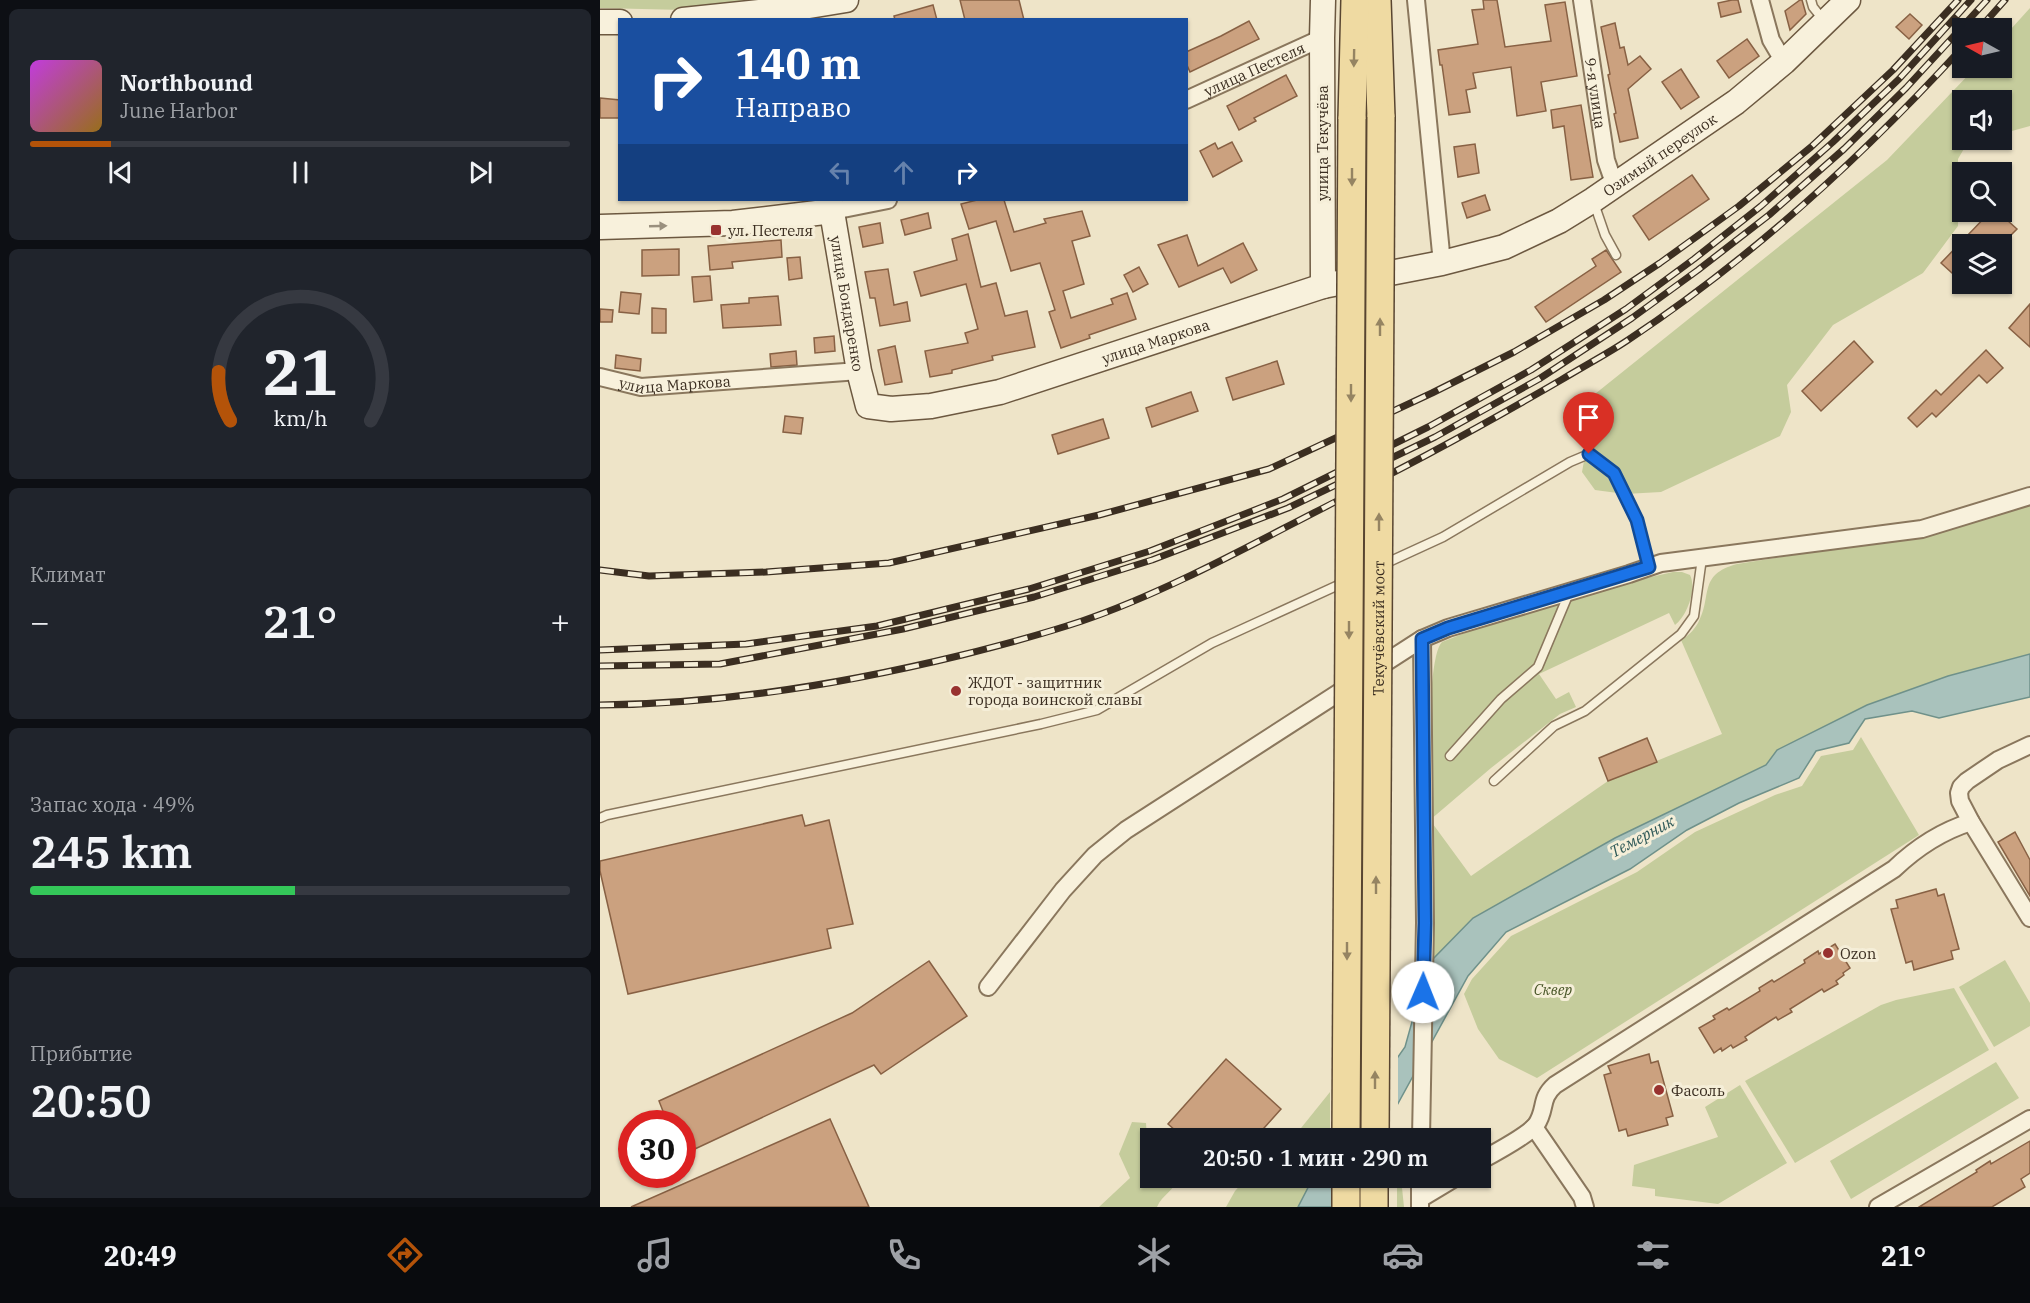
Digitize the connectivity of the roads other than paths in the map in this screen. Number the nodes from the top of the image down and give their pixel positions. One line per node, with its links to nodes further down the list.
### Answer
1 (846, 0): 10 (street)
2 (1323, 0): 15 (street, улица Текучёва)
3 (1355, 0): 45 (main road, Текучёвский мост, one-way to 45, bridge)
4 (1377, 0): 46 (main road, Текучёвский мост, one-way to 4, bridge)
5 (1416, 0): 24 (street)
6 (1582, 0): 18 (street, 9-я улица)
7 (1760, 0): 16 (street)
8 (1811, 0): 14 (lane)
9 (1848, 0): 14 (street, Озимый переулок)
10 (797, 9): 11 (street)
11 (704, 18)
12 (618, 21): 13 (street)
13 (600, 22)
14 (1825, 22): 16 (street, Озимый переулок)
15 (1322, 38): 17 (street, улица Пестеля); 25 (street, улица Текучёва)
16 (1784, 62): 18 (street, Озимый переулок)
17 (1188, 99)
18 (1615, 186): 19 (street, Озимый переулок)
19 (1593, 200): 23 (lane); 24 (street, Озимый переулок)
20 (877, 201): 21 (street)
21 (831, 205): 22 (street, one-way to 21); 26 (street, улица Бондаренко)
22 (600, 227)
23 (1616, 255)
24 (1442, 263): 25 (street, улица Маркова)
25 (1323, 285): 28 (street, улица Маркова)
26 (859, 371): 27 (street, улица Маркова); 28 (street, улица Бондаренко)
27 (600, 377)
28 (868, 406)
29 (2030, 496): 30 (street)
30 (1702, 558): 31 (street); 38 (lane)
31 (1649, 567): 32 (lane); 34 (street)
32 (1369, 571)
33 (1359, 576): 39 (lane)
34 (1569, 592): 35 (street); 37 (lane)
35 (1422, 639): 42 (street); 47 (street)
36 (2030, 745): 40 (street)
37 (1450, 756)
38 (1494, 781)
39 (600, 818)
40 (1971, 822): 41 (street); 44 (street)
41 (2030, 918)
42 (988, 987)
43 (2030, 1119): 56 (street)
44 (1534, 1127): 48 (street); 55 (street)
45 (1346, 1128)
46 (1375, 1128)
47 (1421, 1128)
48 (1491, 1154)
49 (1346, 1188): 53 (main road)
50 (1374, 1188): 54 (main road)
51 (1441, 1188): 52 (street)
52 (1420, 1203)
53 (1346, 1207)
54 (1374, 1207)
55 (1585, 1207)
56 (1878, 1207)

